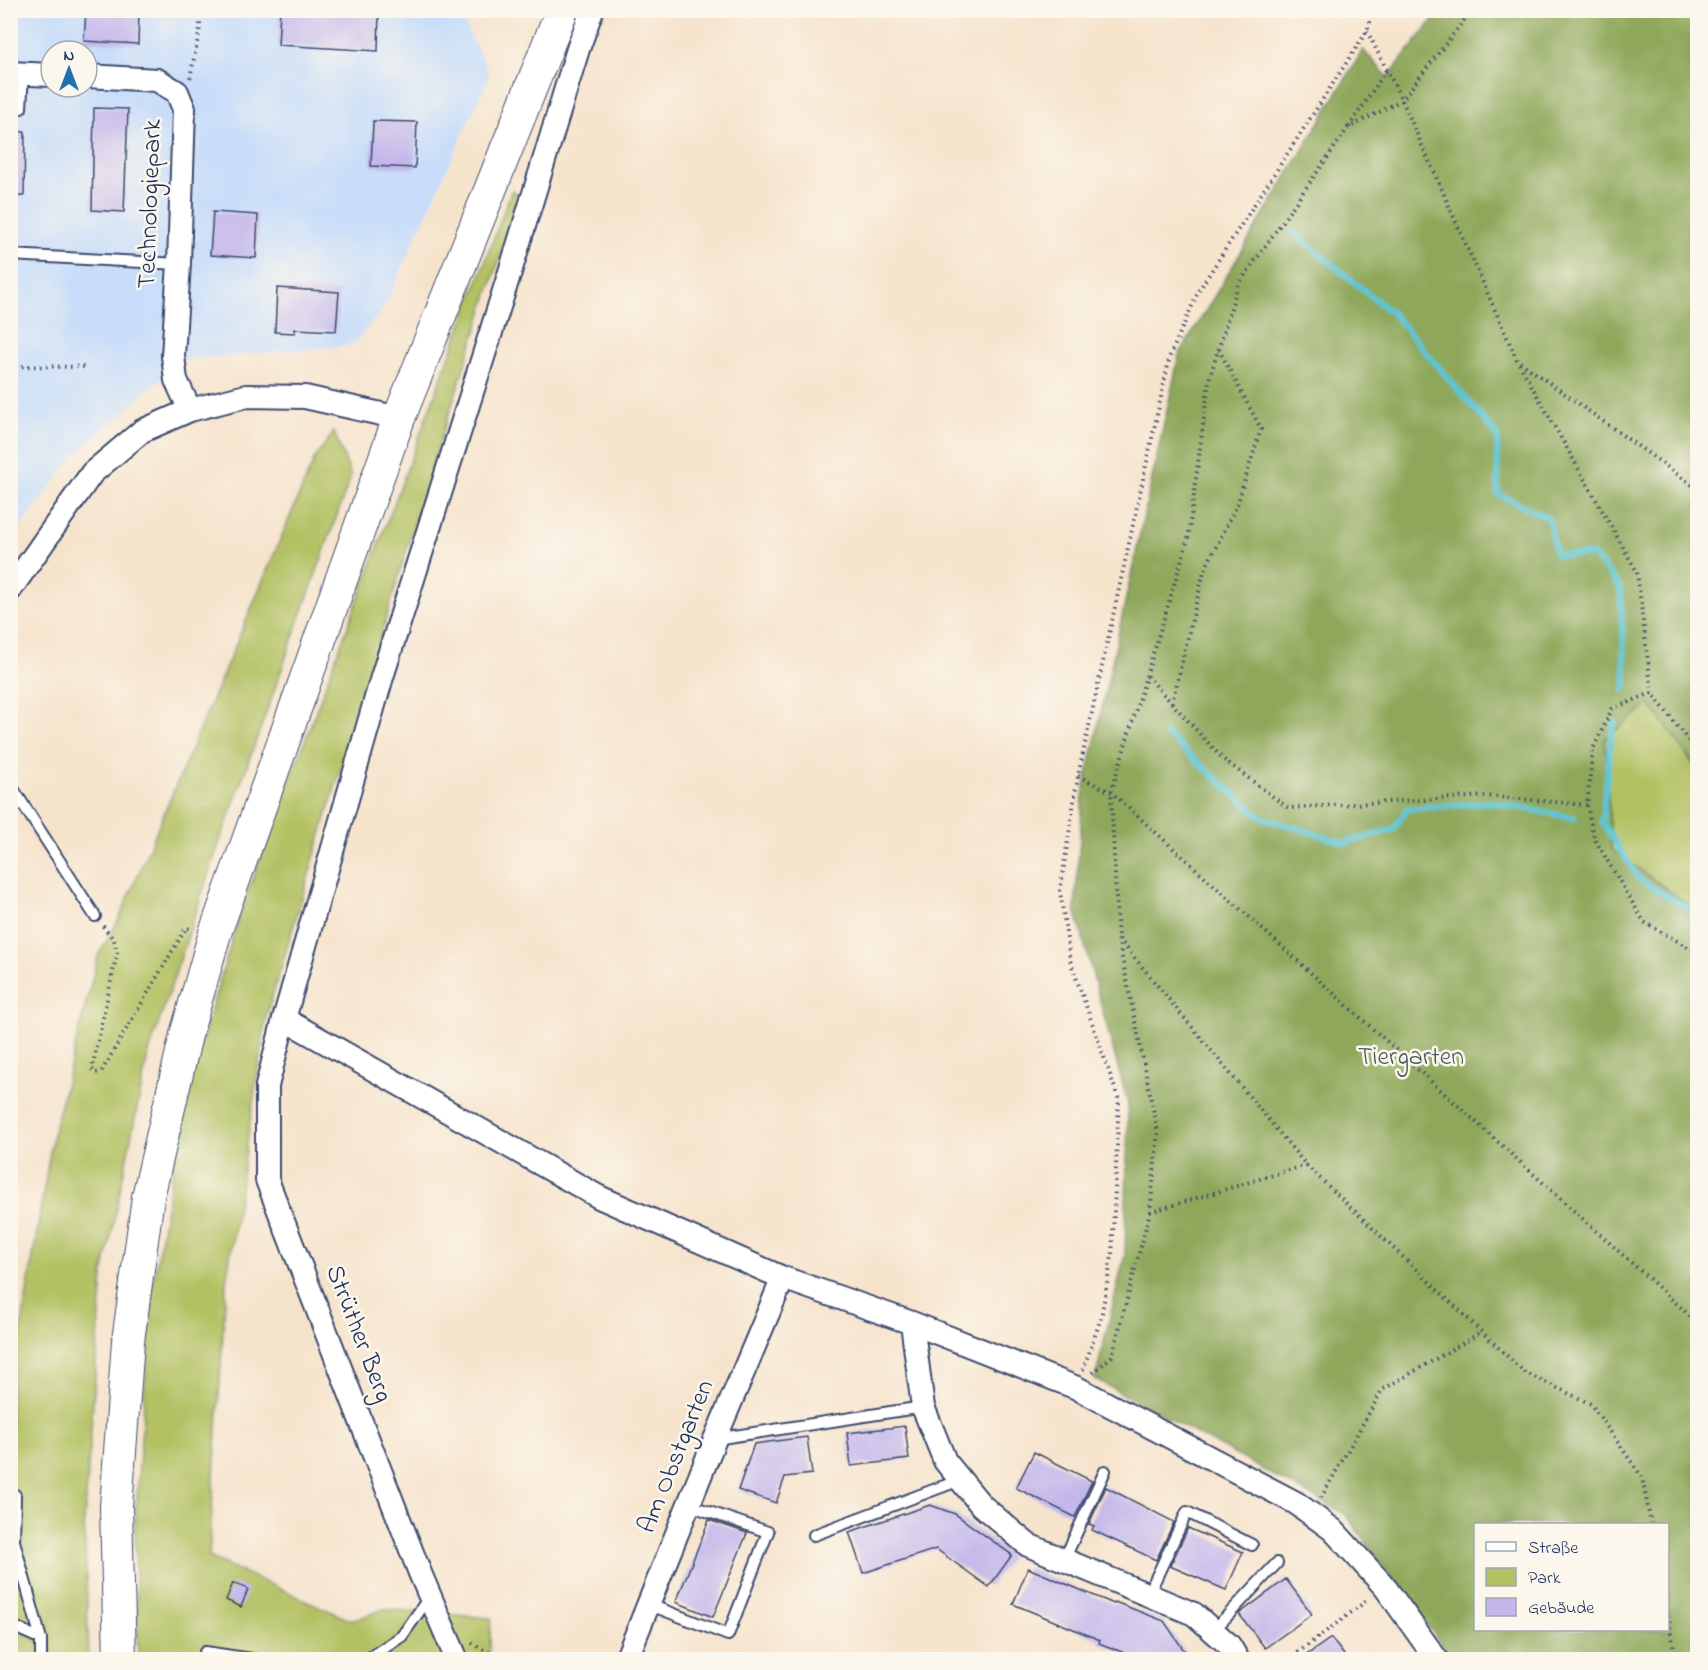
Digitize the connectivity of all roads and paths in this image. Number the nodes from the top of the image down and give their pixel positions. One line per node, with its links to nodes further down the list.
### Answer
1 (200, 10): 11 (path)
2 (562, 10): 22 (main road)
3 (592, 10): 37 (street, Strüther Berg)
4 (1374, 10): 6 (path)
5 (1472, 10): 12 (path)
6 (1367, 31): 7 (path); 29 (path)
7 (1387, 69): 12 (path); 14 (path)
8 (17, 73): 9 (street); 13 (lane)
9 (39, 74)
10 (99, 77): 16 (street, Technologiepark)
11 (189, 82)
12 (1402, 100): 14 (path); 18 (path)
13 (10, 108)
14 (1348, 128): 17 (path)
15 (10, 255): 16 (lane)
16 (179, 264): 21 (street, Technologiepark)
17 (1218, 349): 25 (path); 27 (path)
18 (1517, 360): 23 (path); 26 (path)
19 (10, 366): 20 (path)
20 (88, 367)
21 (190, 410): 22 (street); 24 (street)
22 (399, 418): 67 (main road)
23 (1698, 489)
24 (10, 590)
25 (1146, 675): 27 (path); 31 (path)
26 (1652, 693): 28 (path); 32 (path)
27 (1172, 704): 32 (path)
28 (1698, 753)
29 (1078, 776): 31 (path); 44 (path)
30 (10, 784): 33 (lane)
31 (1110, 792): 35 (path); 42 (path)
32 (1587, 805): 36 (path)
33 (95, 916): 34 (path)
34 (198, 929)
35 (1118, 938): 38 (path); 39 (path)
36 (1698, 953)
37 (284, 1019): 40 (street); 59 (street, Strüther Berg)
38 (1306, 1165): 39 (path); 43 (path)
39 (1150, 1212): 44 (path)
40 (783, 1278): 41 (street); 46 (street, Am Obstgarten)
41 (912, 1323): 44 (street); 45 (street)
42 (1698, 1323)
43 (1482, 1332): 51 (path); 52 (path)
44 (1077, 1388): 51 (street)
45 (923, 1407): 46 (lane); 48 (street)
46 (715, 1439): 50 (street, Am Obstgarten)
47 (1105, 1470): 55 (lane)
48 (960, 1480): 53 (lane); 55 (street)
49 (15, 1495): 64 (lane)
50 (688, 1505): 60 (street, Am Obstgarten); 60 (lane)
51 (1312, 1514): 57 (street)
52 (1651, 1523)
53 (814, 1535)
54 (1252, 1545): 58 (lane)
55 (1064, 1560): 58 (street)
56 (1277, 1563): 63 (lane)
57 (1385, 1587): 72 (path); 73 (street)
58 (1148, 1595): 63 (street)
59 (430, 1596): 69 (lane); 70 (street, Strüther Berg)
60 (648, 1604): 66 (street, Am Obstgarten)
61 (1669, 1621): 74 (path)
62 (10, 1625): 64 (lane)
63 (1213, 1631): 71 (street)
64 (41, 1649)
65 (205, 1652): 68 (lane)
66 (632, 1658)
67 (120, 1659)
68 (259, 1659)
69 (366, 1659)
70 (457, 1659)
71 (1238, 1659)
72 (1288, 1659)
73 (1437, 1659)
74 (1676, 1659)

